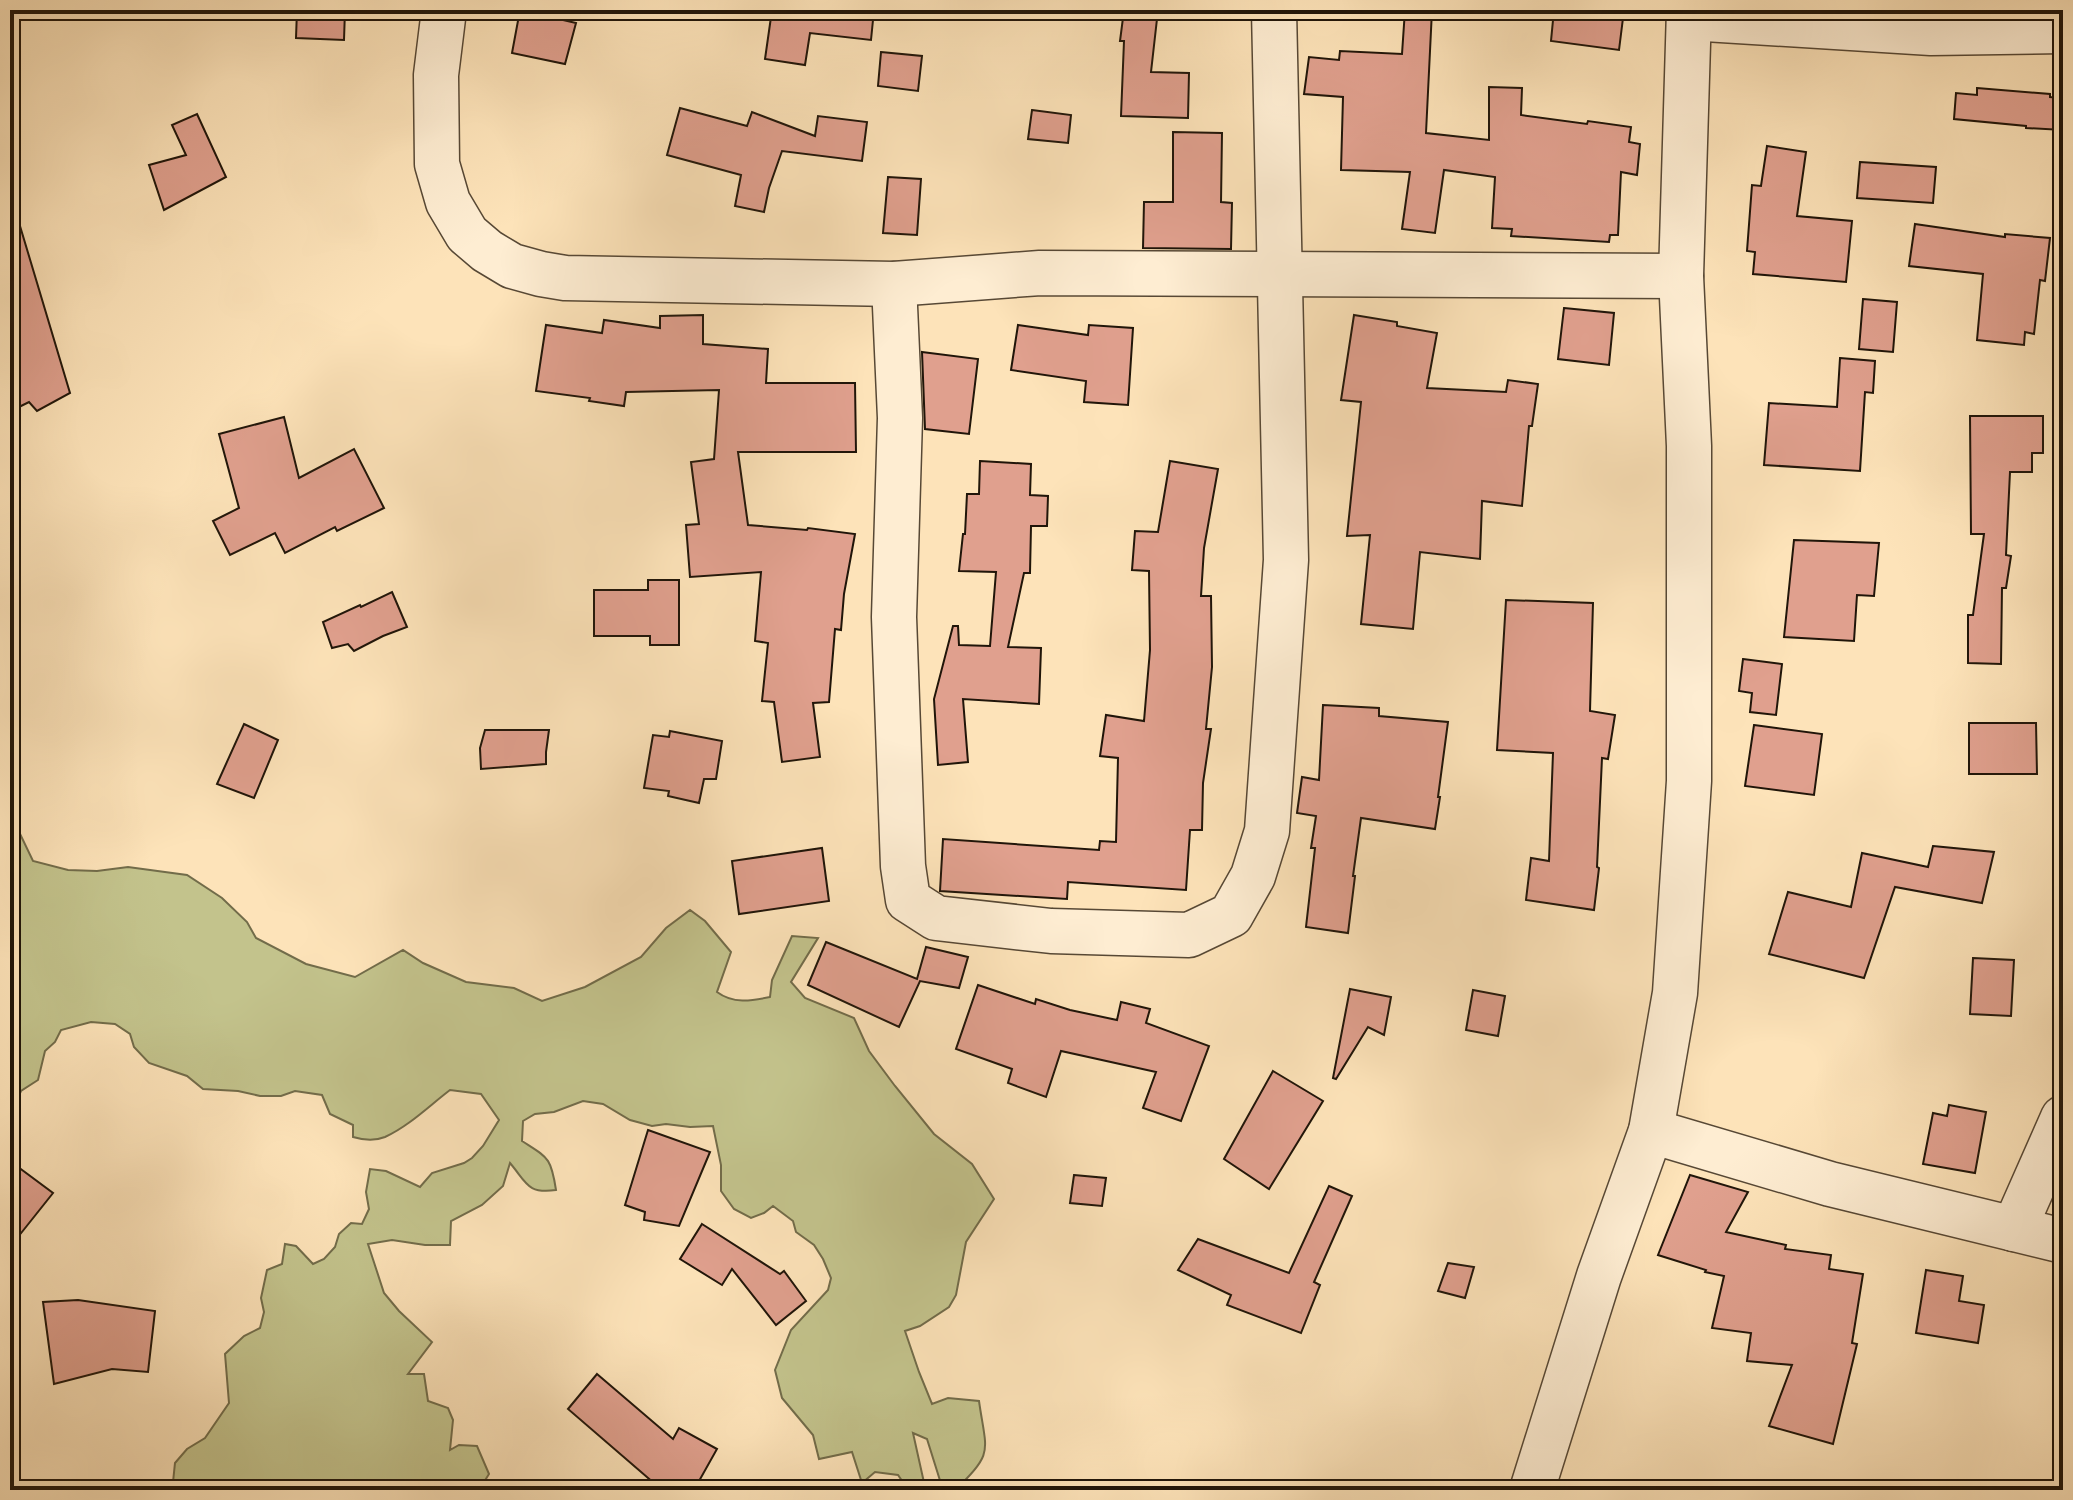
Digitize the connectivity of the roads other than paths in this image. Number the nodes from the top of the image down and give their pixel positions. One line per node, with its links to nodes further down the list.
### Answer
1 (444, 10): 7 (street)
2 (1274, 10): 5 (street)
3 (1689, 14): 4 (street); 6 (street)
4 (2063, 31)
5 (1281, 274): 6 (street); 7 (street); 7 (street)
6 (1681, 276): 9 (street)
7 (894, 284)
8 (2063, 1118): 10 (street)
9 (1651, 1131): 10 (street); 12 (street)
10 (2014, 1229): 11 (street)
11 (2063, 1241)
12 (1532, 1490)

